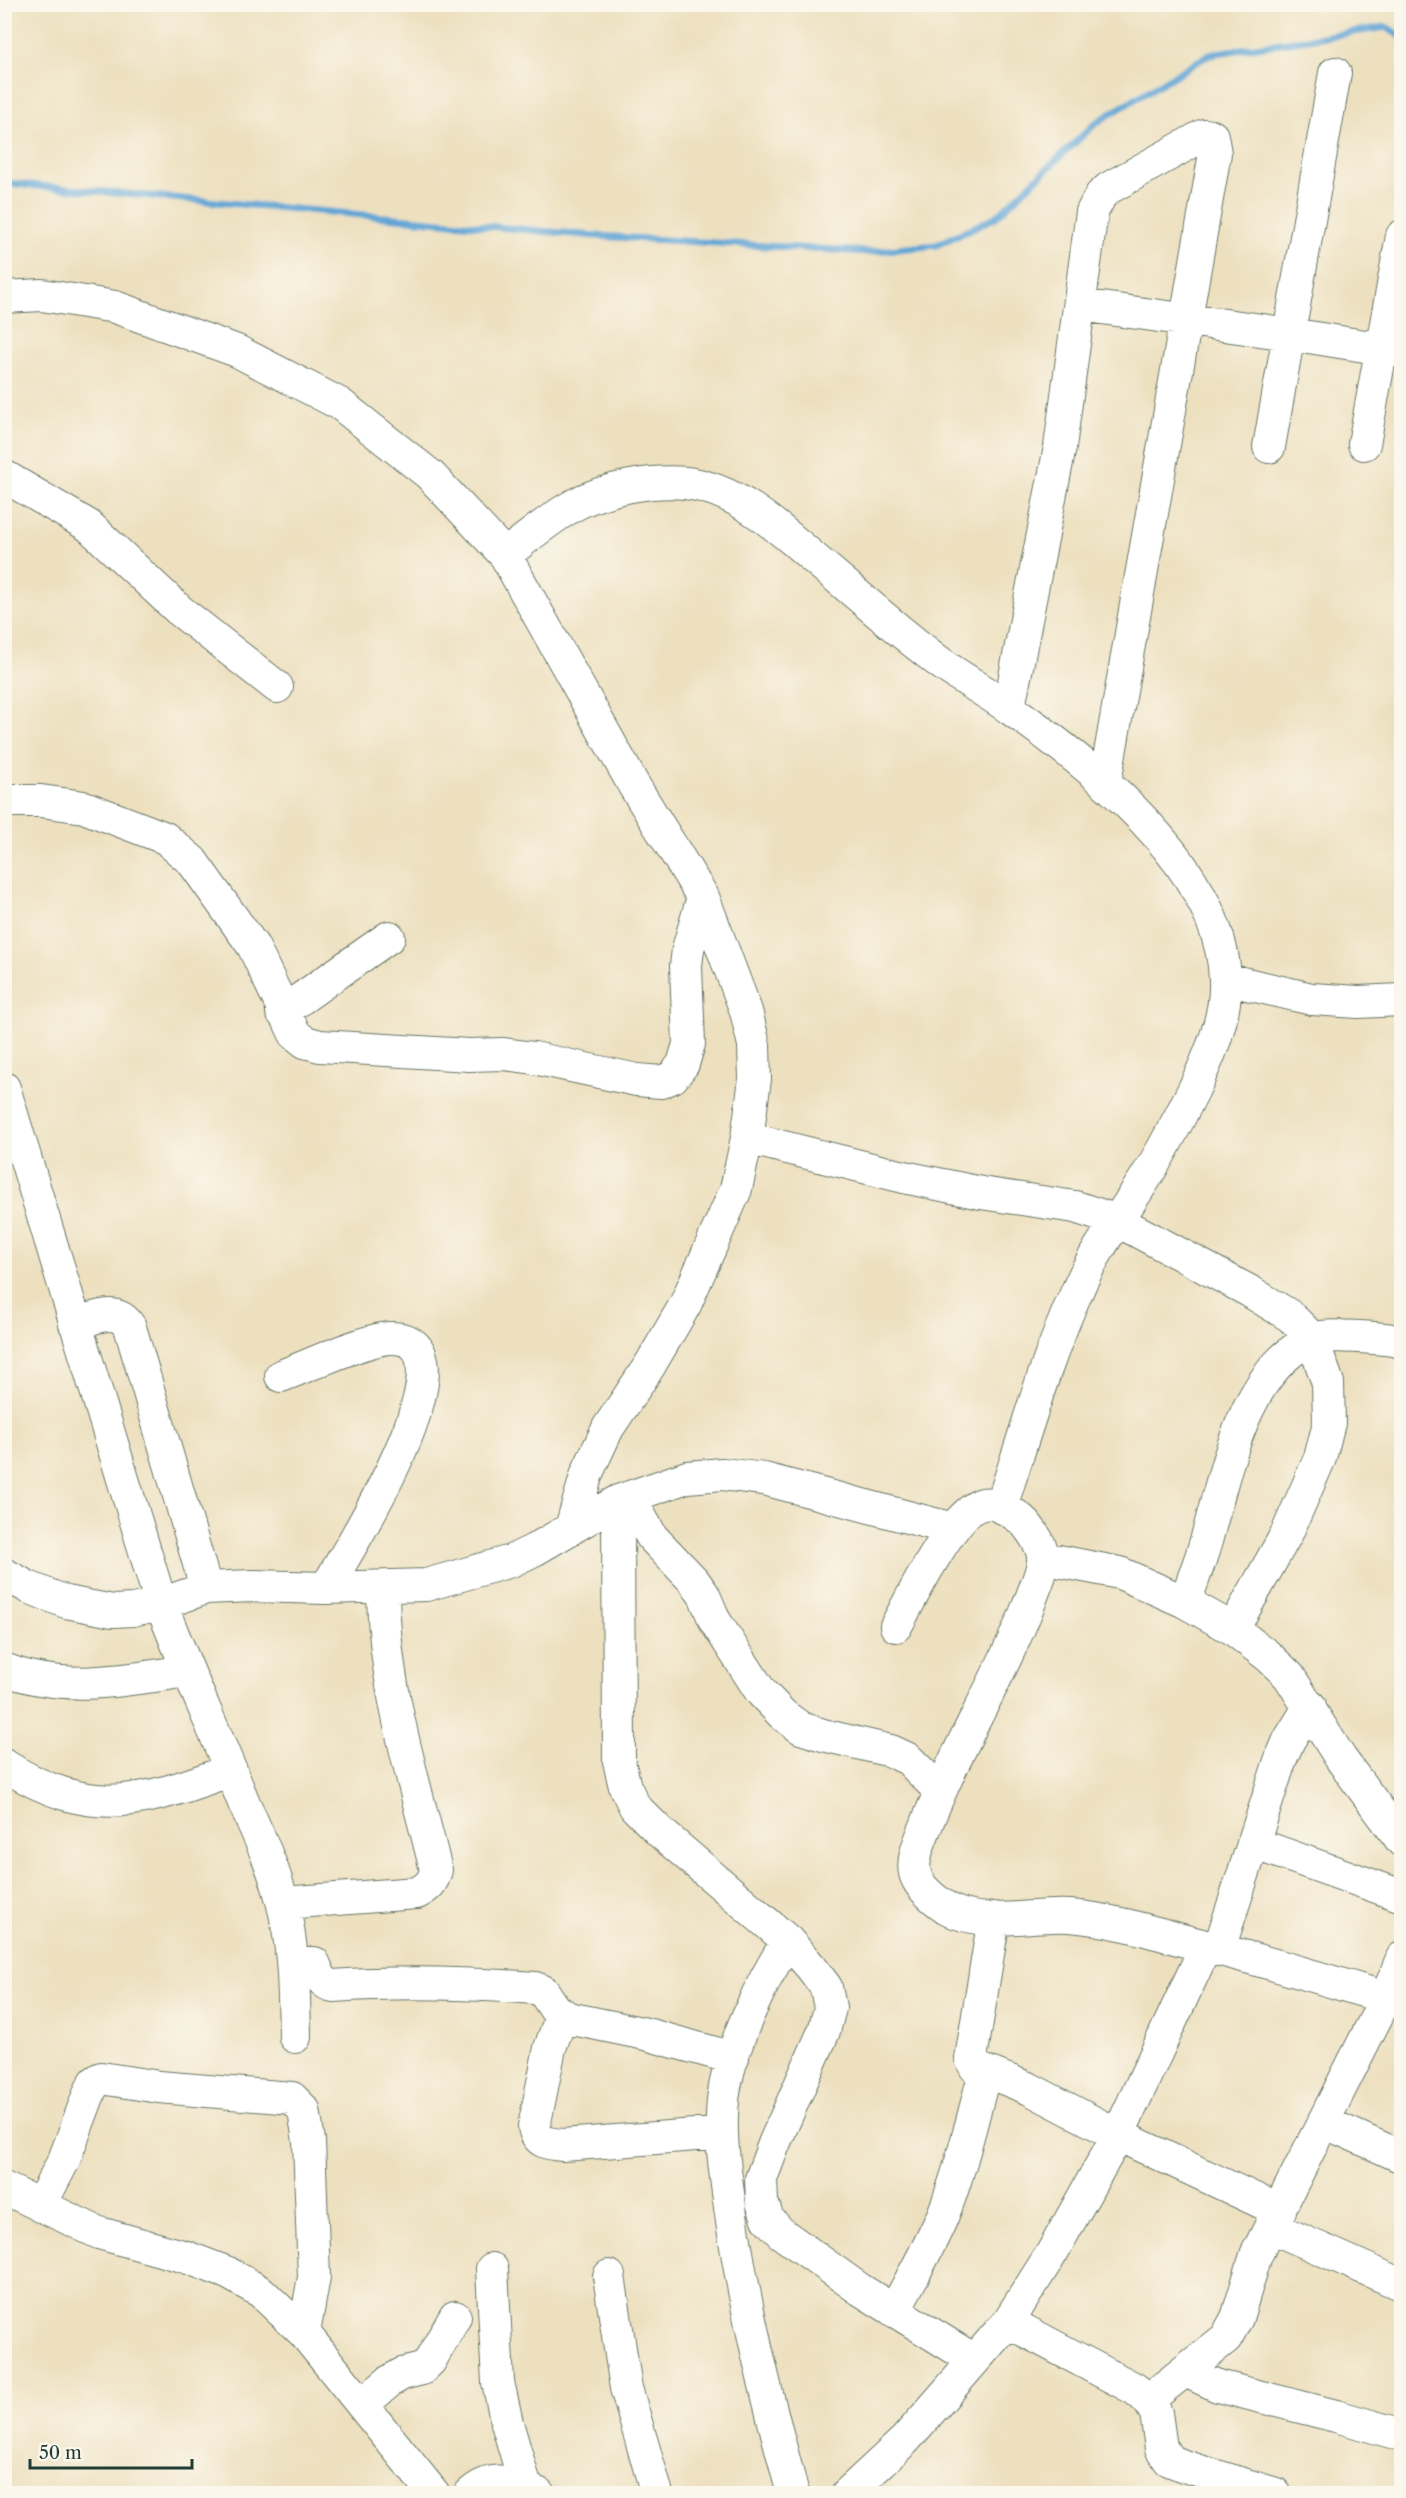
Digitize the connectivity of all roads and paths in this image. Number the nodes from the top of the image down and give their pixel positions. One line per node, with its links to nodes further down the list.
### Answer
1 (1335, 73): 6 (street)
2 (1401, 236): 7 (street)
3 (4, 297): 11 (street)
4 (1080, 305): 5 (street); 5 (street); 13 (street)
5 (1186, 320): 6 (street); 14 (street)
6 (1290, 334): 7 (street); 9 (street)
7 (1391, 351): 8 (street)
8 (1364, 444)
9 (1269, 447)
10 (4, 476): 12 (street)
11 (505, 555): 13 (street); 16 (street)
12 (277, 687)
13 (1009, 707): 14 (street)
14 (1105, 782): 18 (street)
15 (4, 801): 20 (street)
16 (703, 897): 20 (street); 22 (street)
17 (389, 937): 20 (street)
18 (1225, 979): 19 (street); 23 (street)
19 (1401, 1000)
20 (282, 1012)
21 (4, 1088): 24 (street)
22 (747, 1138): 23 (street); 30 (street)
23 (1118, 1221): 25 (street); 29 (street)
24 (75, 1324): 35 (street); 38 (street)
25 (1312, 1338): 26 (street); 37 (street); 40 (street)
26 (1401, 1342)
27 (281, 1376): 36 (street)
28 (623, 1499): 30 (street); 31 (street); 46 (street); 53 (street)
29 (1001, 1507): 31 (street); 32 (street)
30 (571, 1528): 34 (street)
31 (953, 1529): 39 (street)
32 (1044, 1558): 37 (street); 46 (street)
33 (4, 1574): 38 (street)
34 (383, 1587): 36 (street); 50 (street)
35 (206, 1588): 36 (street); 38 (street)
36 (326, 1588)
37 (1185, 1602): 40 (street)
38 (161, 1604): 42 (street)
39 (896, 1626)
40 (1233, 1629): 43 (street)
41 (4, 1669): 42 (street)
42 (187, 1671): 45 (street)
43 (1310, 1706): 47 (street); 48 (street)
44 (4, 1765): 45 (street)
45 (231, 1770): 50 (street)
46 (940, 1791): 51 (street)
47 (1401, 1841)
48 (1254, 1843): 49 (street); 52 (street)
49 (1401, 1896)
50 (283, 1903): 55 (street)
51 (994, 1918): 52 (street); 60 (street)
52 (1212, 1947): 56 (street); 62 (street)
53 (780, 1952): 59 (street); 68 (street)
54 (1401, 1958): 56 (street)
55 (291, 1962): 57 (street); 58 (street)
56 (1386, 1998): 61 (street)
57 (562, 2015): 59 (street); 63 (street)
58 (295, 2037)
59 (733, 2058): 63 (street)
60 (985, 2072): 62 (street); 72 (street)
61 (1324, 2122): 64 (street); 67 (street)
62 (1118, 2135): 67 (street); 74 (street)
63 (723, 2145): 68 (street)
64 (1401, 2157)
65 (4, 2188): 66 (street)
66 (40, 2206): 75 (street); 75 (street)
67 (1275, 2219): 71 (street); 77 (street)
68 (746, 2221): 72 (street); 86 (street)
69 (492, 2269): 82 (street)
70 (609, 2276): 85 (street)
71 (1401, 2285)
72 (894, 2311): 76 (street)
73 (455, 2317): 79 (street)
74 (1008, 2322): 76 (street); 78 (street)
75 (304, 2332): 79 (street)
76 (974, 2360): 87 (street)
77 (1186, 2371): 78 (street); 80 (street)
78 (1148, 2400): 81 (street)
79 (363, 2404): 83 (street)
80 (1401, 2435)
81 (1237, 2488): 88 (street)
82 (533, 2491): 84 (street)
83 (434, 2493)
84 (470, 2493)
85 (657, 2493)
86 (794, 2493)
87 (847, 2493)
88 (1276, 2493)

